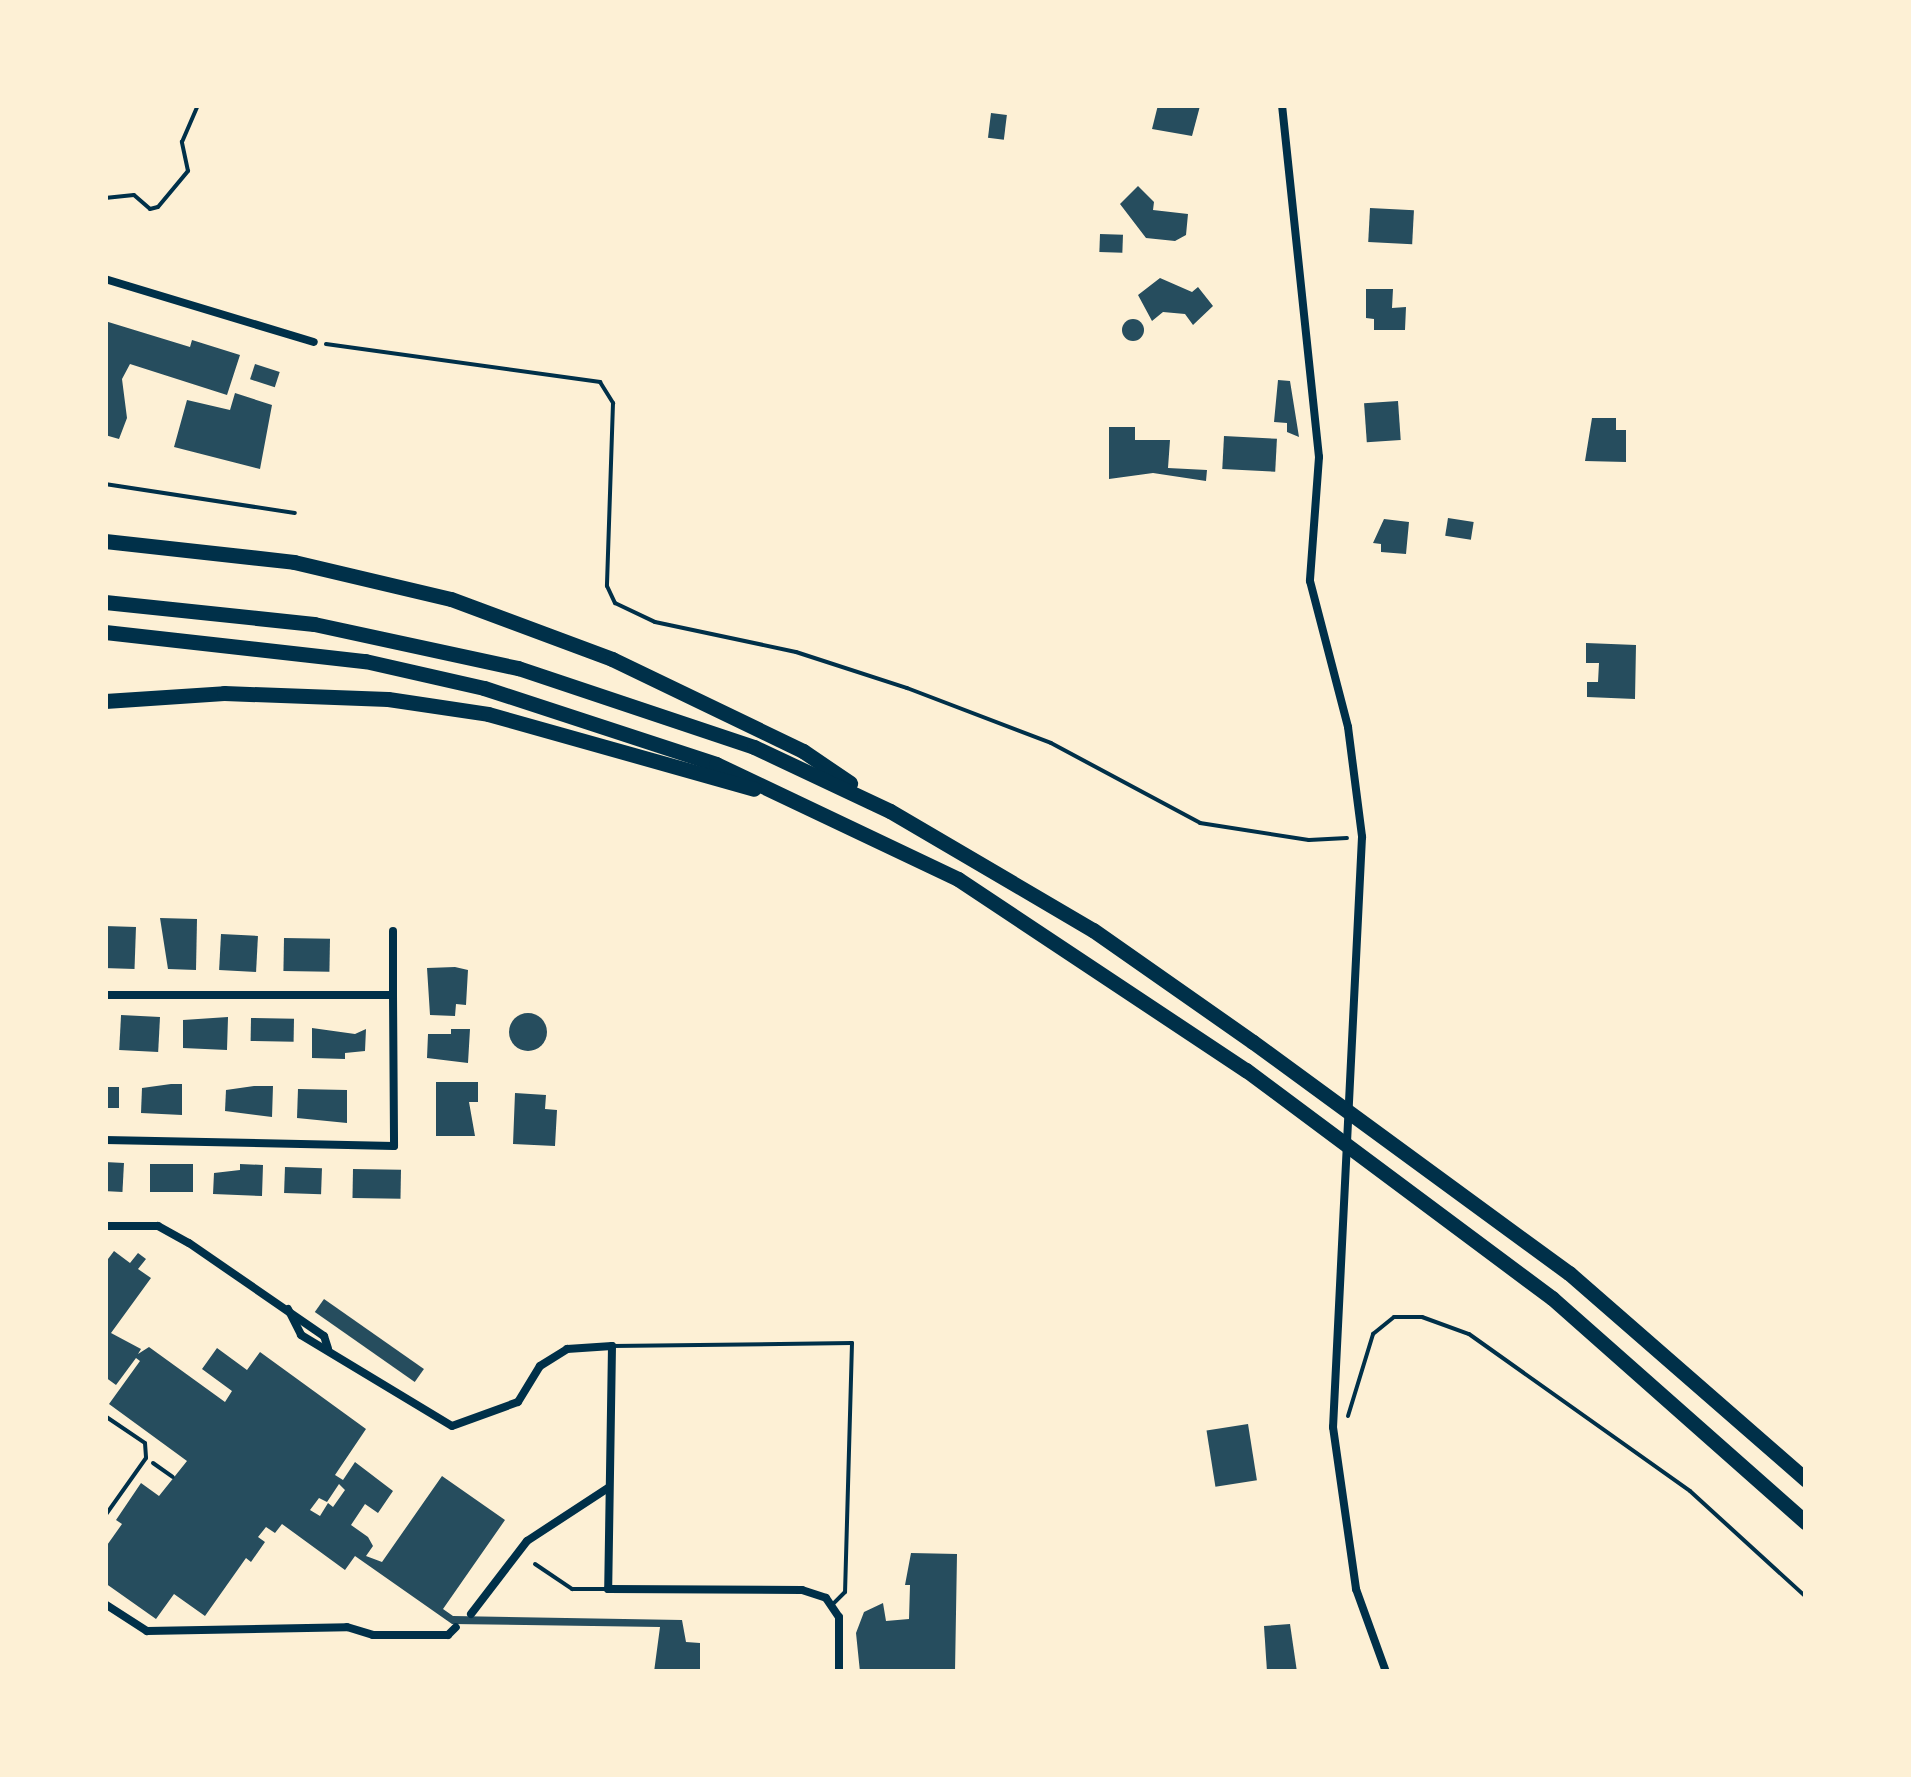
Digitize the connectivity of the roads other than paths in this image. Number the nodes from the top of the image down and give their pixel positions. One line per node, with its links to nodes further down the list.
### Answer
1 (1282, 105): 30 (street)
2 (105, 279): 3 (street)
3 (314, 342)
4 (105, 484): 5 (lane)
5 (294, 513)
6 (105, 541): 11 (highway)
7 (105, 602): 11 (highway)
8 (105, 632): 10 (highway)
9 (105, 702): 10 (highway)
10 (804, 801): 22 (highway)
11 (890, 811): 19 (highway)
12 (393, 932): 13 (street)
13 (392, 995): 14 (street); 15 (street)
14 (105, 996)
15 (105, 1140)
16 (105, 1226): 17 (street)
17 (612, 1346): 20 (street); 26 (lane)
18 (105, 1416): 21 (lane)
19 (1806, 1480)
20 (608, 1488): 24 (street); 27 (street)
21 (105, 1516)
22 (1806, 1522)
23 (536, 1564): 24 (lane)
24 (608, 1590): 26 (street)
25 (105, 1604): 28 (street)
26 (831, 1606): 29 (street)
27 (471, 1614)
28 (456, 1627)
29 (839, 1672)
30 (1386, 1672)

